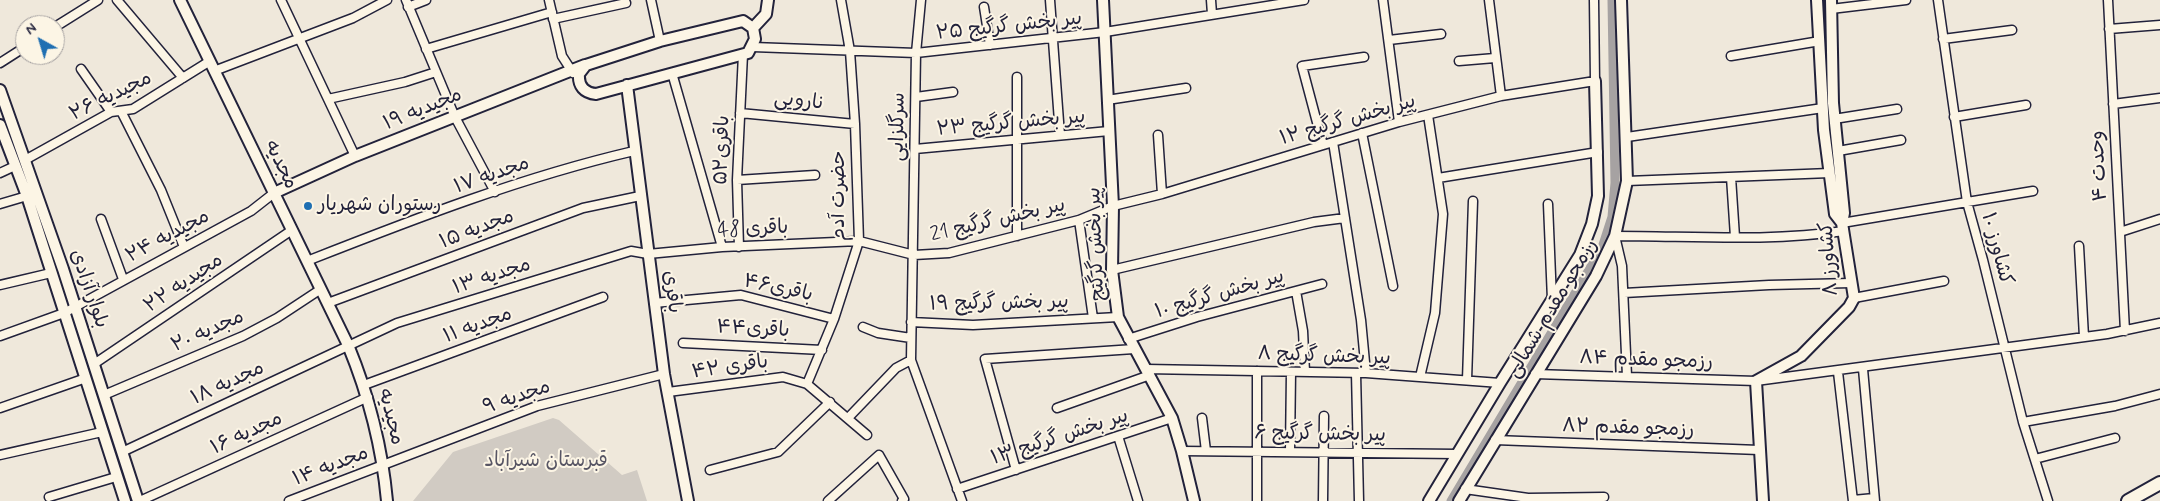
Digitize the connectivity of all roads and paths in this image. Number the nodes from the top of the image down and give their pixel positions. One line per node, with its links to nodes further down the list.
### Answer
1 (98, 0): 31 (street)
2 (117, 0): 63 (street)
3 (180, 0): 57 (street, مجدیه)
4 (281, 0): 38 (street)
5 (387, 0): 38 (street, مجیدیه ۲۶)
6 (426, 0): 26 (street)
7 (549, 0): 30 (street)
8 (651, 0): 43 (street)
9 (768, 0): 33 (street)
10 (841, 0): 47 (street, حضرت آدم)
11 (921, 0): 50 (street, سرگلزایی)
12 (1050, 0): 39 (street)
13 (1103, 0): 36 (street, پیر بخش گرگیج)
14 (1211, 0): 29 (street)
15 (1304, 0): 25 (street, پیر بخش گرگیج ۲۵)
16 (1383, 0): 41 (street)
17 (1488, 0): 53 (street)
18 (1594, 0): 65 (street)
19 (1621, 0): 93 (street, رزمجو مقدم شمالی)
20 (1817, 0): 42 (street)
21 (1906, 0): 27 (street)
22 (1938, 0): 40 (street, کشاورز ۱۰)
23 (2108, 0): 34 (street, وحدت ۴)
24 (626, 3): 30 (street)
25 (1276, 3): 29 (street, پیر بخش گرگیج ۲۵)
26 (407, 4): 46 (street)
27 (1831, 4): 85 (street, کشاورز ۸)
28 (984, 7): 44 (street)
29 (1212, 14): 36 (street, پیر بخش گرگیج ۲۵)
30 (552, 16): 46 (street); 59 (street)
31 (65, 21)
32 (2160, 25): 34 (street)
33 (753, 28): 43 (street, مجیدیه ۱۹); 45 (street)
34 (2109, 29): 75 (street, وحدت ۴)
35 (2012, 30): 40 (street)
36 (1105, 32): 39 (street, پیر بخش گرگیج ۲۵); 74 (street, پیر بخش گرگیج)
37 (1441, 34): 41 (street)
38 (299, 38): 57 (street, مجیدیه ۲۶); 73 (street)
39 (1051, 38): 44 (street, پیر بخش گرگیج ۲۵); 91 (street)
40 (1943, 39): 84 (street, کشاورز ۱۰)
41 (1388, 40): 86 (street)
42 (1820, 40): 52 (street); 77 (street)
43 (660, 41): 56 (street, مجیدیه ۱۹)
44 (990, 45): 50 (street, پیر بخش گرگیج ۲۵)
45 (753, 47): 47 (street, پیر بخش گرگیج ۲۵); 49 (street)
46 (426, 49): 60 (street)
47 (850, 51): 50 (street, پیر بخش گرگیج ۲۵); 87 (street, حضرت آدم)
48 (15, 53): 55 (street)
49 (743, 54): 61 (street); 81 (street, باقری۵۲)
50 (916, 54): 71 (street, سرگلزایی)
51 (1364, 56): 97 (street)
52 (1730, 56)
53 (1495, 58): 54 (street); 70 (street)
54 (1459, 61)
55 (0, 62)
56 (586, 65): 59 (street, مجیدیه ۱۹); 64 (street)
57 (212, 66): 63 (street, مجیدیه ۲۶); 114 (street, مجدیه)
58 (81, 69): 80 (street)
59 (572, 70): 64 (street); 83 (street, مجیدیه ۱۹)
60 (436, 72): 73 (street); 83 (street)
61 (672, 73): 66 (street); 136 (street)
62 (1017, 77): 94 (street)
63 (183, 78): 79 (street, مجیدیه ۲۶)
64 (578, 80): 66 (street)
65 (1595, 81): 70 (street, پیر بخش گرگیج ۱۲); 101 (street)
66 (627, 85): 99 (street, باقری)
67 (1186, 88): 74 (street)
68 (0, 90): 103 (street, بلوار آزادی)
69 (953, 92): 71 (street)
70 (1501, 96): 82 (street, پیر بخش گرگیج ۱۲)
71 (916, 97): 98 (street, سرگلزایی)
72 (2160, 98): 75 (street)
73 (328, 99): 102 (street)
74 (1108, 100): 89 (street, پیر بخش گرگیج)
75 (2113, 104): 129 (street, وحدت ۴)
76 (2026, 105): 84 (street)
77 (1823, 108): 93 (street); 106 (street)
78 (1898, 109): 85 (street)
79 (121, 111): 80 (street, مجیدیه ۲۶); 135 (street)
80 (111, 112): 103 (street, مجیدیه ۲۶)
81 (740, 113): 87 (street, نارویی); 110 (street, باقری۵۲)
82 (1428, 115): 86 (street, پیر بخش گرگیج ۱۲); 109 (street)
83 (455, 116): 102 (street, مجیدیه ۱۹); 113 (street)
84 (1954, 117): 119 (street, کشاورز ۱۰)
85 (1834, 119): 100 (street, کشاورز ۸)
86 (1399, 122): 90 (street, پیر بخش گرگیج ۱۲)
87 (856, 124): 133 (street, حضرت آدم)
88 (0, 125): 104 (street, بلوار آزادی)
89 (1109, 131): 91 (street, پیر بخش گرگیج ۲۳); 122 (street, پیر بخش گرگیج)
90 (1362, 133): 96 (street, پیر بخش گرگیج ۱۲); 149 (street)
91 (1060, 135): 94 (street, پیر بخش گرگیج ۲۳)
92 (1158, 135): 115 (street)
93 (1627, 137): 111 (street, رزمجو مقدم شمالی)
94 (1017, 139): 98 (street, پیر بخش گرگیج ۲۳); 130 (street)
95 (1901, 140): 100 (street)
96 (1333, 142): 97 (street, پیر بخش گرگیج ۱۲); 123 (street)
97 (1323, 144): 115 (street, پیر بخش گرگیج ۱۲)
98 (915, 149): 139 (street, سرگلزایی)
99 (634, 151): 113 (street, مجدیه ۱۷); 117 (street, باقری)
100 (1838, 151): 106 (street, کشاورز ۸)
101 (1598, 152): 109 (street); 155 (street)
102 (355, 156): 114 (street, مجیدیه ۱۹)
103 (25, 160): 104 (street); 141 (street, بلوار آزادی)
104 (15, 166): 105 (street); 116 (street, بلوار آزادی)
105 (0, 173)
106 (1835, 173): 108 (street); 127 (street, کشاورز ۸)
107 (815, 175): 110 (street)
108 (1731, 177): 111 (street); 132 (street)
109 (1438, 178): 189 (street)
110 (737, 180): 137 (street, باقری۵۲)
111 (1627, 182): 131 (street, رزمجو مقدم شمالی)
112 (2033, 191): 119 (street)
113 (495, 192): 140 (street, مجدیه ۱۷)
114 (274, 193): 128 (street, مجدیه); 135 (street, مجیدیه ۲۴)
115 (1162, 194): 122 (street, پیر بخش گرگیج ۱۲)
116 (27, 196): 120 (street); 143 (street, بلوار آزادی)
117 (640, 196): 138 (street, باقری); 156 (street, مجدیه ۱۵)
118 (1473, 201): 191 (street)
119 (1967, 202): 127 (street); 173 (street, کشاورز ۱۰)
120 (0, 204)
121 (1548, 204): 155 (street)
122 (1113, 206): 126 (street, پیر بخش گرگیج 21); 142 (street, پیر بخش گرگیج)
123 (1345, 218): 142 (street); 185 (street)
124 (101, 219): 144 (street)
125 (2160, 219): 129 (street)
126 (1078, 220): 130 (street, پیر بخش گرگیج 21); 162 (street)
127 (1843, 227): 132 (street); 146 (street, کشاورز ۸)
128 (292, 230): 140 (street, مجدیه); 177 (street, مجیدیه ۲۲)
129 (2120, 232): 166 (street, وحدت ۴)
130 (1017, 236): 139 (street, پیر بخش گرگیج 21)
131 (1616, 236): 132 (street); 152 (street); 187 (street, رزمجو مقدم شمالی)
132 (1735, 237)
133 (859, 241): 137 (street, باقری 48); 139 (street, پیر بخش گرگیج 21); 161 (street, حضرت آدم)
134 (2079, 246): 168 (street)
135 (184, 247): 144 (street, مجیدیه ۲۴)
136 (722, 247): 137 (street, باقری 48); 138 (street, باقری 48)
137 (739, 247)
138 (648, 254): 157 (street, باقری); 172 (street, مجدیه ۱۳)
139 (914, 255): 163 (street, سرگلزایی)
140 (307, 261): 150 (street, مجدیه)
141 (62, 269): 143 (street); 158 (street, بلوار آزادی)
142 (1112, 270): 160 (street, پیر بخش گرگیج)
143 (51, 273): 148 (street); 159 (street, بلوار آزادی)
144 (123, 279): 158 (street, مجیدیه ۲۴)
145 (1944, 281): 154 (street)
146 (1851, 283): 152 (street); 154 (street, کشاورز ۸)
147 (1322, 284): 151 (street, پیر بخش گرگیج ۱۰)
148 (0, 285)
149 (1393, 286)
150 (320, 288): 156 (street, مجدیه); 198 (street, مجدیه ۲۰)
151 (1296, 291): 170 (street, پیر بخش گرگیج ۱۰); 182 (street)
152 (1624, 293): 188 (street)
153 (603, 297): 195 (street, مجدیه ۱۱)
154 (1854, 298): 192 (street, کشاورز ۸)
155 (1552, 300): 193 (street)
156 (328, 303): 172 (street, مجدیه)
157 (654, 303): 161 (street, باقری۴۶); 186 (street, باقری)
158 (75, 307): 159 (street, مجیدیه ۲۴); 177 (street, بلوار آزادی)
159 (64, 313): 167 (street, مجیدیه ۲۴); 190 (street, بلوار آزادی)
160 (1118, 317): 162 (street, پیر بخش گرگیج ۱۹); 170 (street, پیر بخش گرگیج)
161 (834, 318): 175 (street, حضرت آدم)
162 (1092, 318): 163 (street, پیر بخش گرگیج ۱۹)
163 (911, 322): 169 (street, سرگلزایی)
164 (2160, 324): 166 (street, رزمجو مقدم ۸۴)
165 (863, 327): 169 (street)
166 (2124, 331): 168 (street, رزمجو مقدم ۸۴)
167 (0, 336)
168 (2084, 337): 173 (street, رزمجو مقدم ۸۴)
169 (911, 338): 176 (street, سرگلزایی)
170 (1128, 339): 174 (street, پیر بخش گرگیج)
171 (684, 343): 175 (street, باقری۴۴)
172 (348, 345): 195 (street, مجیدیه); 220 (street, مجدیه ۱۸)
173 (2004, 348): 178 (street, رزمجو مقدم ۸۴); 207 (street, کشاورز ۱۰)
174 (1134, 349): 180 (street, پیر بخش گرگیج); 226 (street)
175 (822, 350): 194 (street, حضرت آدم)
176 (911, 360): 204 (street); 231 (street)
177 (94, 364): 198 (street, بلوار آزادی)
178 (1863, 369): 183 (street, رزمجو مقدم ۸۴); 236 (street)
179 (1257, 371): 180 (street, پیر بخش گرگیج ۸); 181 (street, پیر بخش گرگیج ۸); 216 (street)
180 (1148, 372): 202 (street); 205 (street, پیر بخش گرگیج)
181 (1291, 372): 182 (street, پیر بخش گرگیج ۸); 217 (street)
182 (1306, 372): 184 (street, پیر بخش گرگیج ۸)
183 (1838, 372): 192 (street, رزمجو مقدم ۸۴); 237 (street)
184 (1356, 373): 185 (street, پیر بخش گرگیج ۸); 219 (street)
185 (1366, 373): 189 (street, پیر بخش گرگیج ۸)
186 (664, 374): 196 (street, باقری); 224 (street, مجدیه ۹)
187 (1535, 374): 188 (street, رزمجو مقدم ۸۴); 212 (street, رزمجو مقدم شمالی)
188 (1628, 376): 192 (street, رزمجو مقدم ۸۴)
189 (1420, 377): 191 (street, پیر بخش گرگیج ۸)
190 (86, 378): 201 (street); 208 (street, بلوار آزادی)
191 (1467, 380): 193 (street, پیر بخش گرگیج ۸)
192 (1756, 382): 213 (street)
193 (1500, 383): 221 (street)
194 (807, 384): 196 (street, باقری ۴۲); 200 (street, باقری ۴۲)
195 (364, 385): 199 (street, مجیدیه)
196 (668, 392): 242 (street, باقری)
197 (2160, 394): 207 (street)
198 (104, 395): 220 (street, بلوار آزادی)
199 (368, 397): 224 (street, مجیدیه); 239 (street, مجدیه ۱۶)
200 (830, 402): 204 (street, باقری ۴۲); 225 (street)
201 (0, 408)
202 (1057, 408)
203 (1324, 416): 218 (street)
204 (848, 418): 209 (street, باقری ۴۲)
205 (1172, 418): 210 (street, پیر بخش گرگیج ۱۳); 214 (street, پیر بخش گرگیج)
206 (1202, 418): 215 (street)
207 (2023, 422): 223 (street, کشاورز ۱۰)
208 (102, 432): 222 (street); 227 (street, بلوار آزادی)
209 (867, 435)
210 (1118, 436): 226 (street, پیر بخش گرگیج ۱۳); 246 (street)
211 (2115, 438): 223 (street)
212 (1495, 440): 213 (street, رزمجو مقدم ۸۲); 232 (street, رزمجو مقدم شمالی)
213 (1759, 450): 253 (street)
214 (1182, 451): 215 (street, پیر بخش گرگیج ۶); 247 (street, پیر بخش گرگیج)
215 (1206, 451): 216 (street, پیر بخش گرگیج ۶)
216 (1259, 451): 217 (street, پیر بخش گرگیج ۶); 248 (street)
217 (1290, 451): 218 (street, پیر بخش گرگیج ۶)
218 (1324, 451): 219 (street, پیر بخش گرگیج ۶); 249 (street)
219 (1358, 451): 221 (street, پیر بخش گرگیج ۶); 250 (street)
220 (122, 452): 229 (street, بلوار آزادی)
221 (1458, 454): 251 (street)
222 (0, 455)
223 (2035, 459): 254 (street, کشاورز ۱۰)
224 (384, 464): 240 (street, مجدیه ۱۴); 241 (street, مجیدیه)
225 (710, 470)
226 (1016, 470): 231 (street, پیر بخش گرگیج ۱۳)
227 (116, 476): 230 (street, بلوار آزادی); 234 (street)
228 (2160, 484): 233 (main road)
229 (132, 485): 230 (street); 239 (street, بلوار آزادی)
230 (121, 489): 238 (street, بلوار آزادی)
231 (958, 489): 245 (street)
232 (1465, 489): 235 (street); 252 (street, رزمجو مقدم شمالی)
233 (2149, 496): 255 (main road)
234 (49, 497)
235 (1604, 497)
236 (1875, 499): 237 (street)
237 (1853, 500)
238 (126, 501)
239 (139, 501)
240 (289, 501)
241 (388, 501)
242 (688, 501)
243 (828, 501): 244 (street)
244 (902, 501)
245 (962, 501)
246 (1138, 501)
247 (1194, 501)
248 (1257, 501)
249 (1323, 501)
250 (1360, 501)
251 (1429, 501)
252 (1459, 501)
253 (1762, 501)
254 (2048, 501)
255 (2128, 501)

